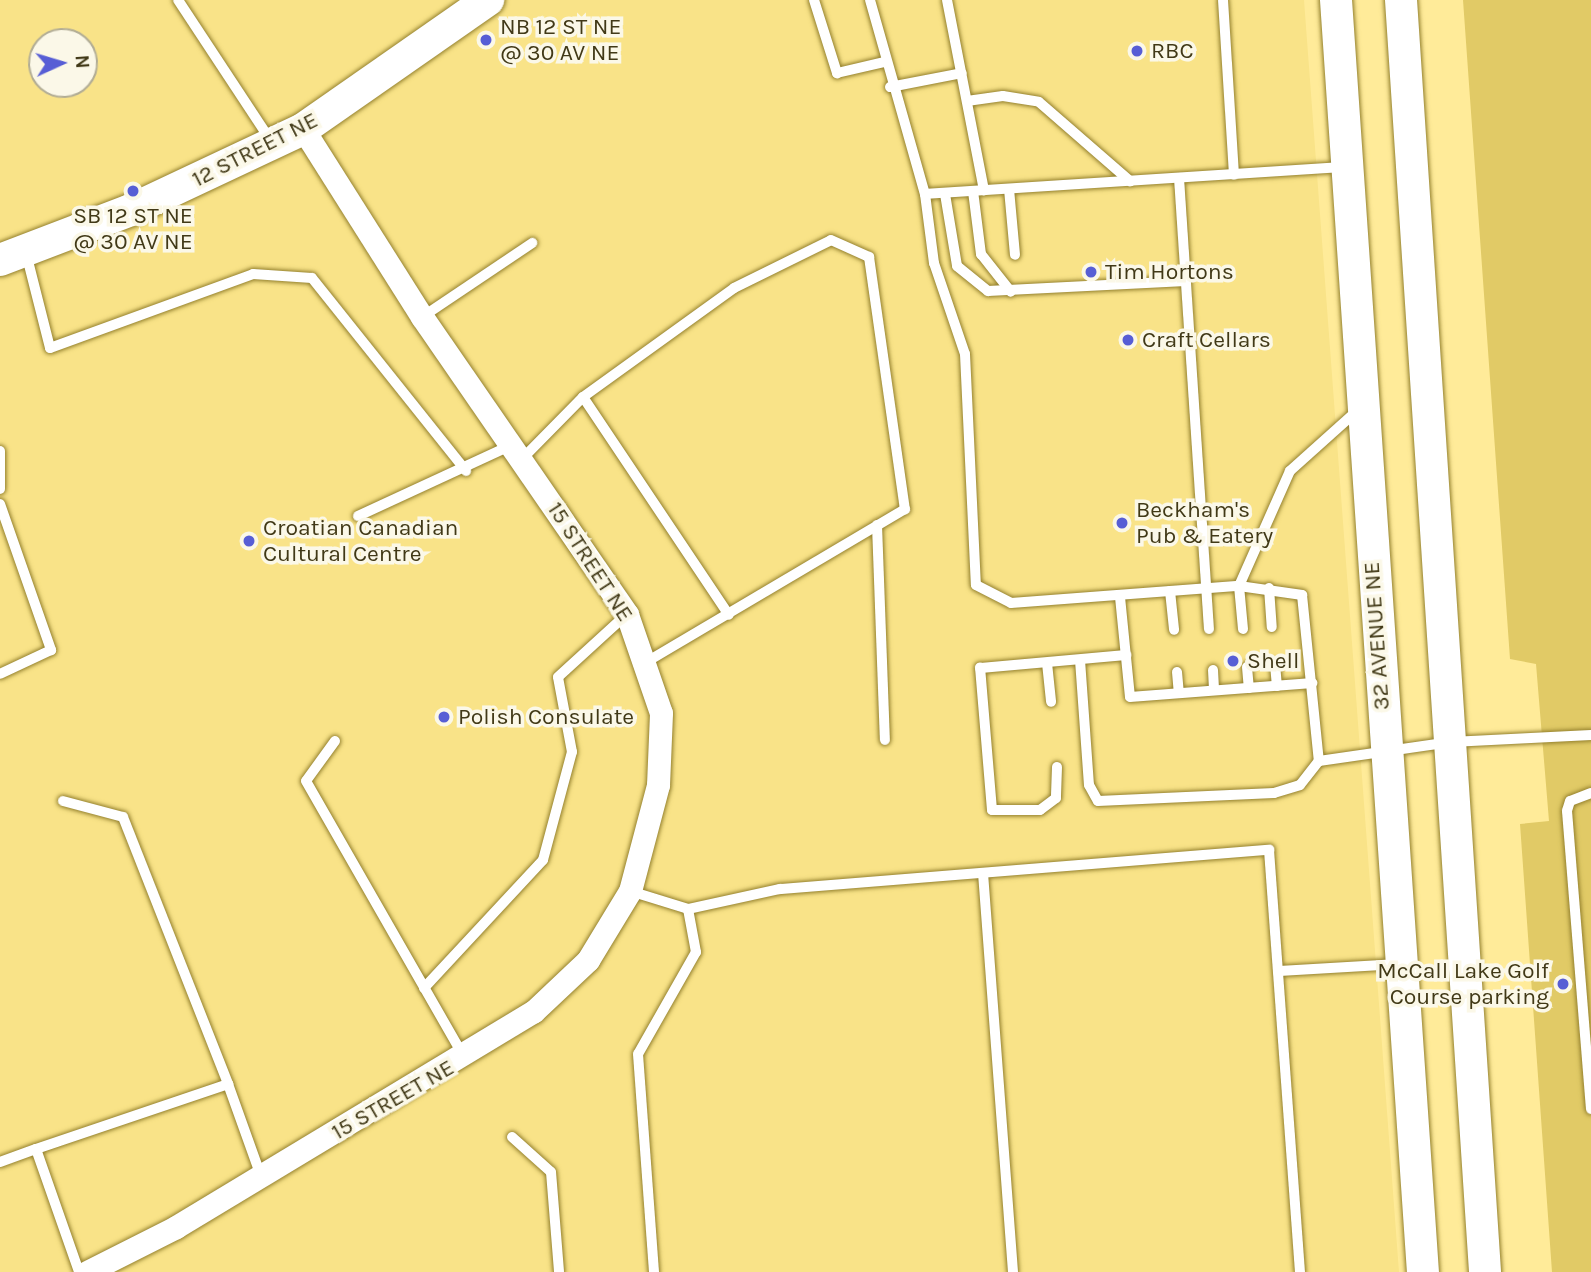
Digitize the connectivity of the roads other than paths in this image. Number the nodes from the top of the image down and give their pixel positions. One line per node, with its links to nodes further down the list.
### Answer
1 (178, 0): 14 (lane)
2 (488, 0): 13 (main road, 12 STREET NE)
3 (814, 0): 9 (lane)
4 (870, 0): 9 (lane)
5 (947, 0): 10 (lane)
6 (1223, 0): 16 (lane)
7 (1336, 0): 15 (main road, 32 AVENUE NE)
8 (1401, 0): 67 (main road)
9 (884, 62): 11 (lane)
10 (961, 73): 11 (lane); 12 (lane)
11 (890, 87): 21 (lane)
12 (967, 102): 18 (lane); 20 (lane)
13 (303, 129): 14 (main road, 12 STREET NE); 28 (street, 15 STREET NE)
14 (274, 145): 25 (main road, 12 STREET NE)
15 (1347, 167): 16 (lane); 30 (main road, 32 AVENUE NE)
16 (1234, 174): 17 (lane)
17 (1179, 178): 18 (lane); 26 (lane)
18 (1130, 181): 19 (lane)
19 (1009, 188): 20 (lane); 24 (lane)
20 (979, 190): 22 (lane); 27 (lane)
21 (925, 194): 22 (lane); 42 (lane)
22 (945, 194): 27 (lane)
23 (532, 243): 28 (lane)
24 (1015, 255)
25 (13, 256): 33 (lane)
26 (1186, 281): 27 (lane); 39 (lane)
27 (1011, 292)
28 (422, 317): 32 (street, 15 STREET NE)
29 (583, 397): 32 (lane); 37 (lane); 44 (lane)
30 (1361, 407): 38 (lane); 68 (main road, 32 AVENUE NE)
31 (0, 451): 34 (lane)
32 (517, 452): 33 (lane); 43 (street, 15 STREET NE)
33 (466, 471): 36 (lane)
34 (0, 489)
35 (0, 505): 57 (lane)
36 (358, 516)
37 (877, 525): 44 (lane); 65 (lane)
38 (1239, 586): 39 (lane); 40 (lane); 47 (lane)
39 (1206, 587): 41 (lane); 46 (lane)
40 (1269, 588): 45 (lane); 58 (lane)
41 (1170, 591): 42 (lane); 48 (lane)
42 (1120, 597): 49 (lane)
43 (627, 614): 51 (street, 15 STREET NE); 78 (lane)
44 (729, 615): 51 (lane)
45 (1272, 627)
46 (1209, 629)
47 (1243, 629)
48 (1174, 630)
49 (1126, 655): 50 (lane); 62 (lane)
50 (1080, 660): 52 (lane); 69 (lane)
51 (648, 661): 74 (street, 15 STREET NE)
52 (1047, 663): 63 (lane); 70 (lane)
53 (1275, 664): 59 (lane)
54 (1247, 667): 60 (lane)
55 (1213, 670): 61 (lane)
56 (1177, 672): 62 (lane)
57 (0, 674)
58 (1312, 683): 59 (lane); 69 (lane)
59 (1277, 686): 60 (lane)
60 (1249, 688): 61 (lane)
61 (1214, 690): 62 (lane)
62 (1179, 693)
63 (1051, 702)
64 (1591, 735): 67 (lane)
65 (885, 740)
66 (335, 741): 78 (lane)
67 (1451, 742): 68 (lane); 93 (main road)
68 (1385, 751): 69 (lane); 76 (main road, 32 AVENUE NE)
69 (1319, 761)
70 (1057, 767)
71 (1591, 793): 81 (lane)
72 (62, 801): 80 (lane)
73 (983, 873): 75 (lane); 77 (lane); 90 (lane)
74 (630, 891): 75 (lane); 79 (street, 15 STREET NE)
75 (688, 909): 89 (lane)
76 (1401, 964): 77 (lane); 92 (main road, 32 AVENUE NE)
77 (1280, 971): 91 (lane)
78 (424, 988): 79 (lane)
79 (465, 1058): 85 (street, 15 STREET NE)
80 (228, 1084): 83 (lane); 85 (lane)
81 (1591, 1109)
82 (512, 1137): 88 (lane)
83 (36, 1149): 84 (lane); 86 (lane)
84 (0, 1162)
85 (261, 1177): 87 (street, 15 STREET NE)
86 (79, 1272)
87 (87, 1272)
88 (559, 1272)
89 (654, 1272)
90 (1013, 1272)
91 (1300, 1272)
92 (1423, 1272)
93 (1485, 1272)

